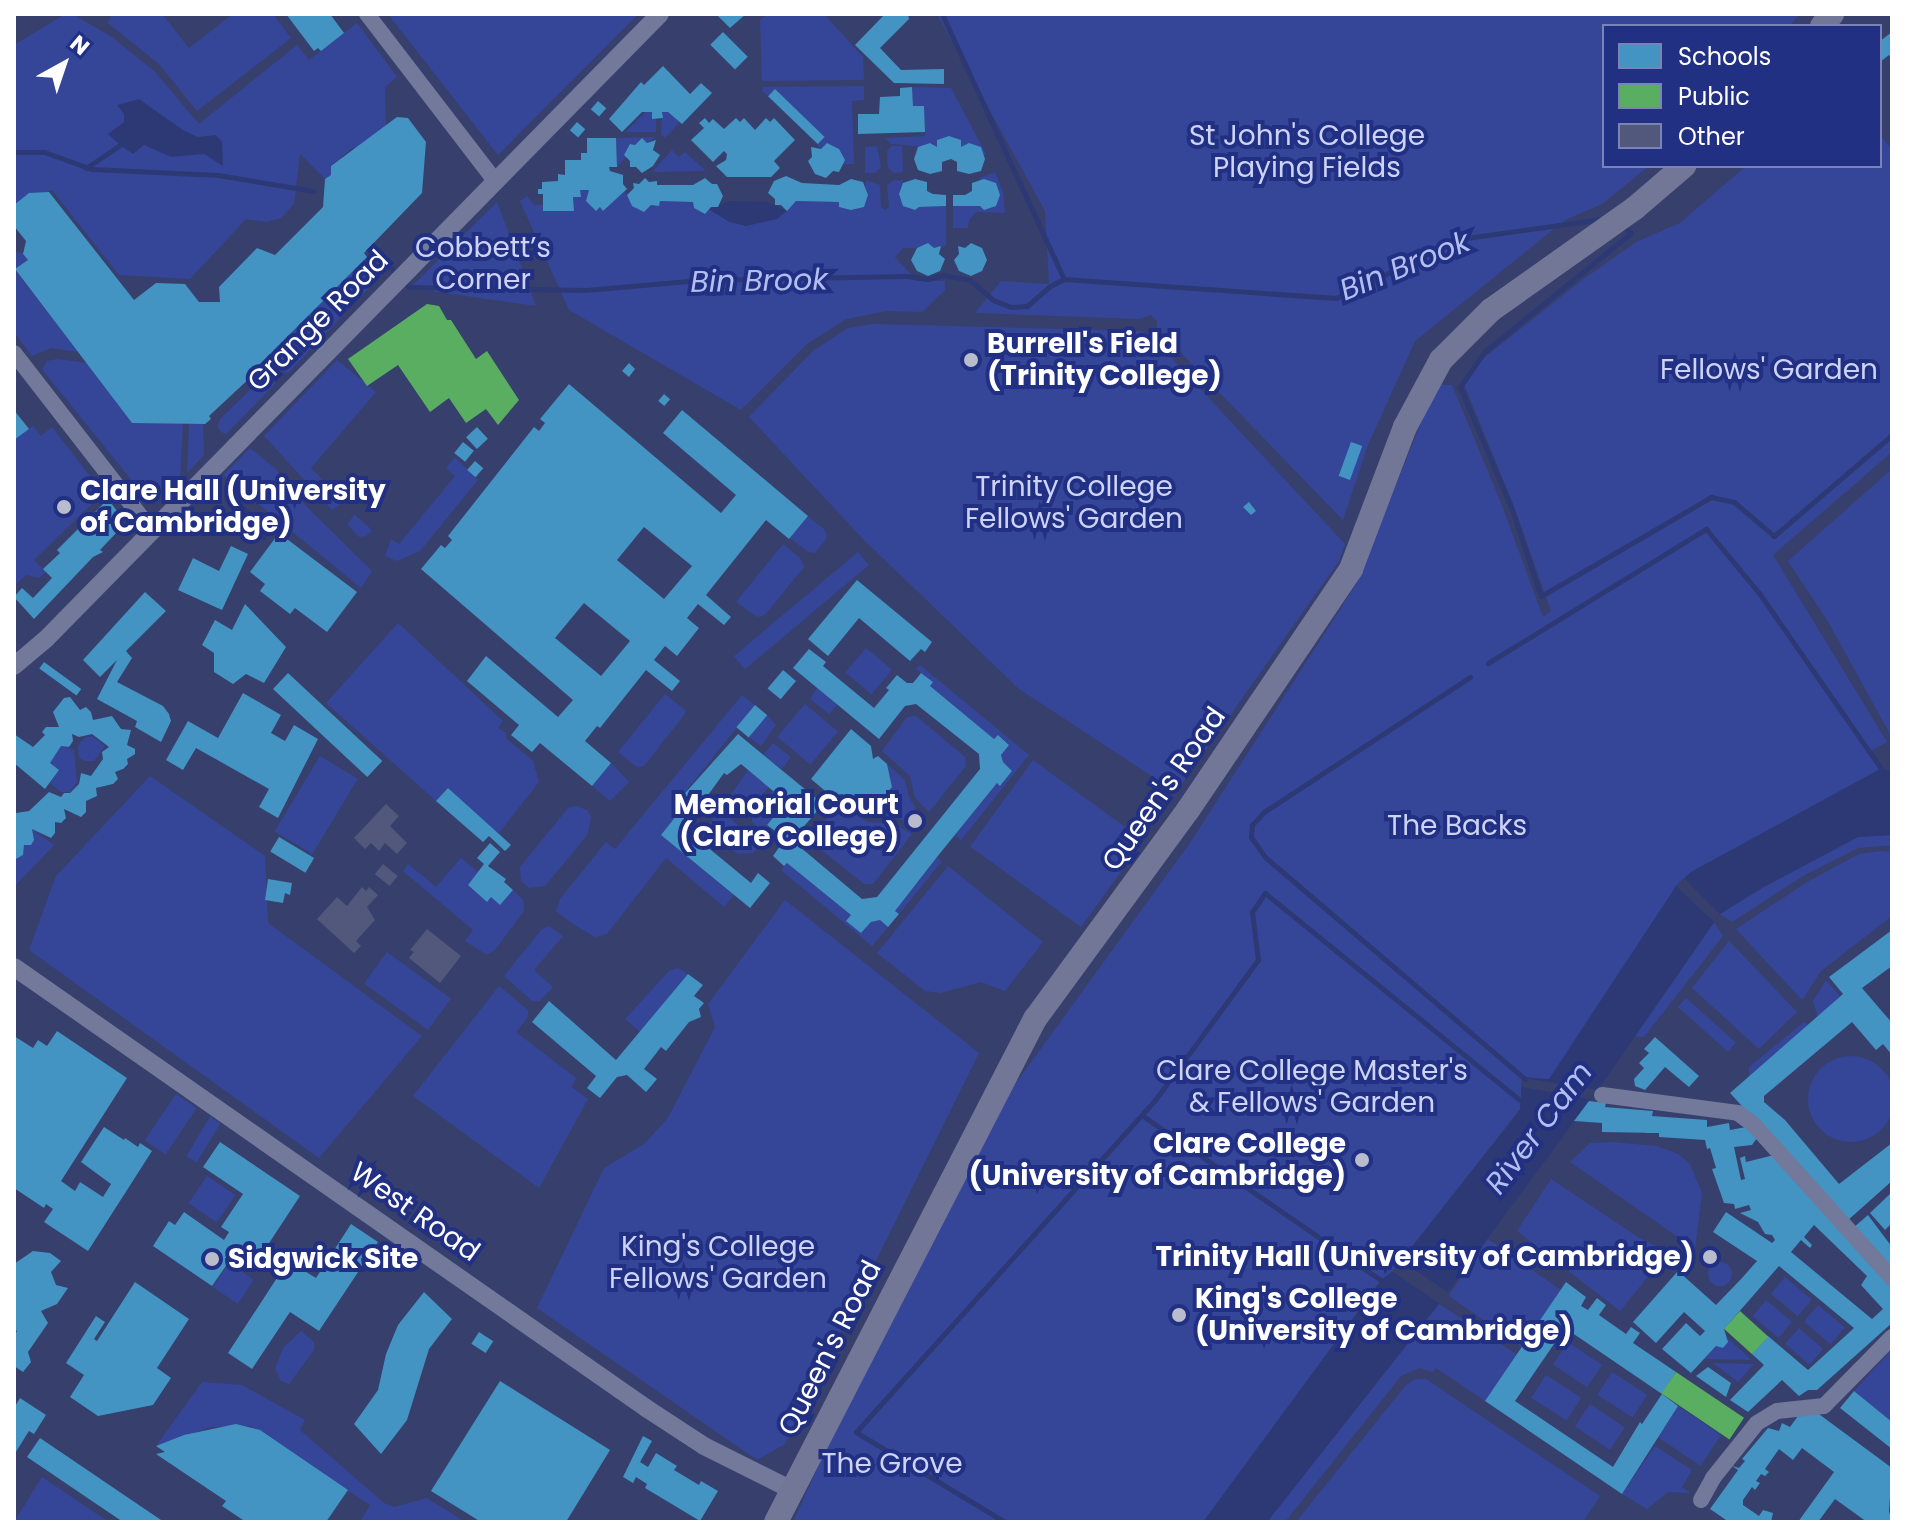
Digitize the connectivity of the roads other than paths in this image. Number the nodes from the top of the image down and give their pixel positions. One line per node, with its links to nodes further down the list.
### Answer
1 (367, 14): 4 (street)
2 (660, 14): 4 (street, Grange Road)
3 (1682, 168): 12 (main road, Queen's Road)
4 (496, 182): 6 (street, Grange Road)
5 (14, 353): 6 (street)
6 (152, 531): 7 (street, Grange Road)
7 (14, 666)
8 (14, 967): 12 (street, West Road)
9 (1602, 1095): 10 (street)
10 (1892, 1278)
11 (1892, 1337): 13 (street)
12 (792, 1490): 14 (main road, Queen's Road)
13 (1701, 1500)
14 (776, 1522)

